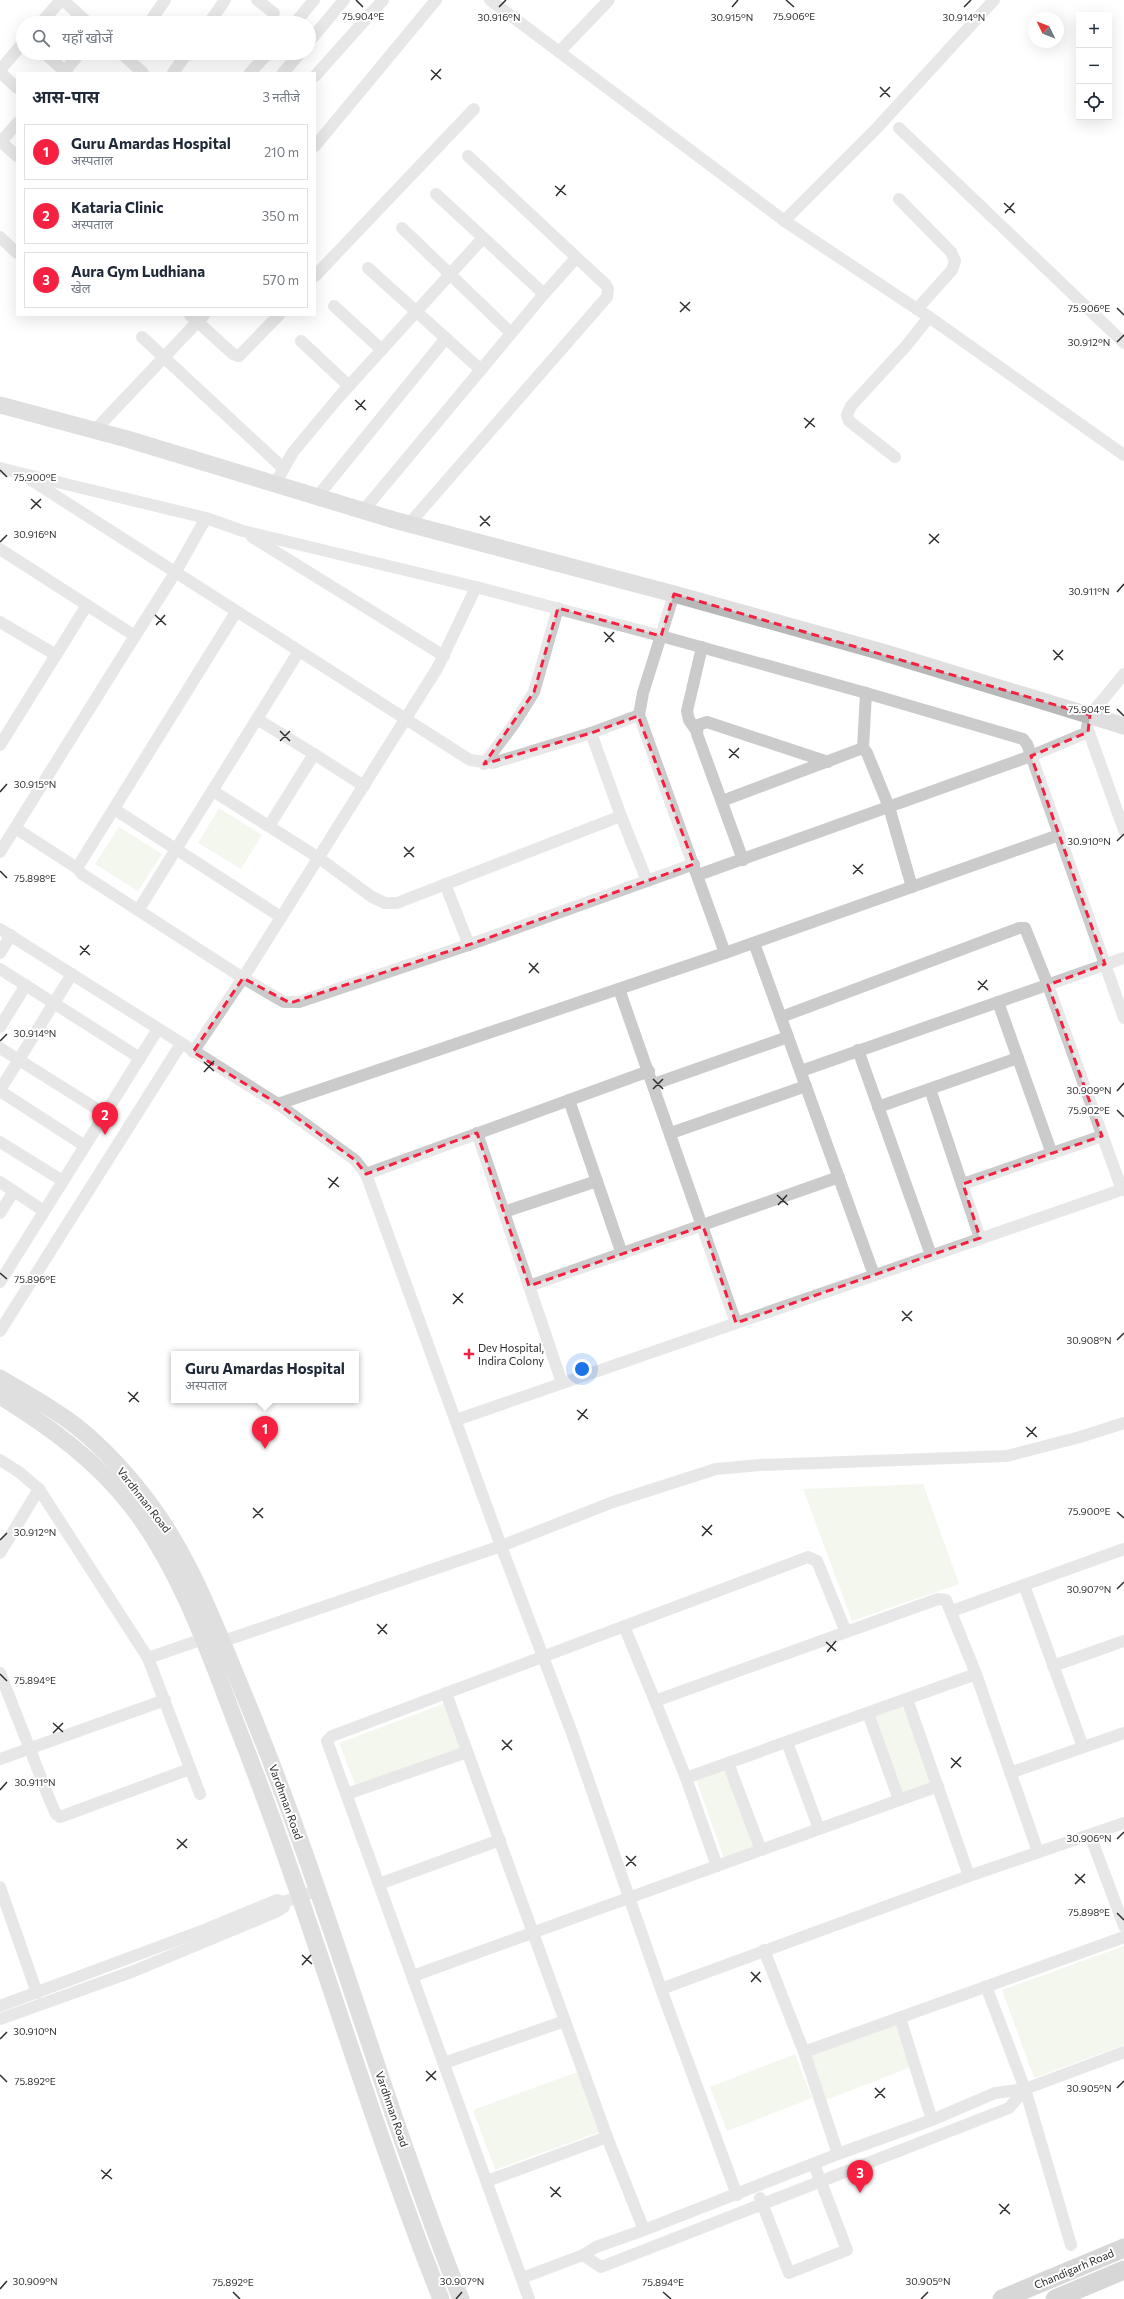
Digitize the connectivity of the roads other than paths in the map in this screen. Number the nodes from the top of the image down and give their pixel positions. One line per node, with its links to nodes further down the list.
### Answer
1 (62, 0): 13 (street); 14 (street)
2 (165, 0): 15 (street)
3 (225, 0): 16 (street)
4 (257, 0): 12 (street)
5 (314, 0): 17 (street)
6 (344, 0): 18 (street)
7 (383, 0): 33 (street)
8 (436, 0): 39 (street)
9 (490, 0): 20 (street)
10 (609, 0): 20 (street)
11 (987, 2): 44 (street)
12 (274, 13)
13 (47, 16)
14 (80, 16)
15 (154, 16)
16 (213, 16)
17 (301, 16)
18 (316, 34)
19 (16, 52): 27 (street)
20 (559, 52): 44 (street)
21 (52, 60): 28 (street)
22 (74, 60): 28 (street)
23 (131, 60): 29 (street)
24 (182, 60): 30 (street)
25 (262, 60): 31 (street)
26 (294, 60): 32 (street)
27 (0, 71): 34 (street)
28 (65, 72)
29 (142, 72)
30 (174, 72)
31 (251, 72)
32 (284, 72)
33 (316, 75)
34 (16, 87)
35 (474, 109): 52 (street)
36 (16, 124): 38 (street)
37 (900, 128): 64 (street)
38 (0, 141): 40 (street)
39 (316, 145)
40 (16, 155)
41 (468, 156): 49 (street)
42 (436, 194): 47 (street)
43 (899, 199): 55 (street)
44 (784, 221): 55 (street)
45 (402, 228): 51 (street)
46 (0, 237): 48 (street)
47 (482, 239): 51 (street); 53 (street)
48 (16, 252)
49 (576, 258): 53 (street); 80 (street)
50 (368, 268): 56 (street)
51 (451, 274): 56 (street); 60 (street)
52 (316, 275)
53 (544, 294): 60 (street)
54 (334, 306): 65 (street)
55 (917, 309): 59 (street)
56 (417, 312): 62 (street); 65 (street)
57 (197, 317): 58 (street); 66 (street)
58 (272, 317)
59 (929, 317): 71 (street); 72 (street)
60 (512, 333): 67 (street)
61 (142, 337): 66 (street)
62 (446, 338): 67 (street); 77 (street)
63 (301, 341): 68 (street)
64 (1124, 343)
65 (382, 350): 68 (street)
66 (164, 358): 70 (street); 74 (street)
67 (480, 370): 78 (street)
68 (349, 386): 74 (street)
69 (0, 405): 70 (street)
70 (95, 430): 76 (street)
71 (1124, 455)
72 (895, 457)
73 (0, 468): 75 (street)
74 (283, 468): 76 (street)
75 (20, 473): 79 (street); 83 (street)
76 (275, 484): 77 (street)
77 (317, 497): 78 (street)
78 (362, 511): 80 (street)
79 (206, 518): 81 (street); 83 (street)
80 (409, 524): 85 (street)
81 (243, 531): 84 (street); 95 (street)
82 (0, 549): 86 (street)
83 (175, 573): 88 (street); 90 (street)
84 (476, 587): 87 (street); 95 (street)
85 (674, 594): 91 (street); 98 (street)
86 (87, 605): 90 (street); 94 (street)
87 (558, 608): 91 (street); 111 (street)
88 (236, 612): 93 (street); 116 (street)
89 (2, 626): 94 (street)
90 (135, 636): 119 (street)
91 (661, 636): 92 (street); 99 (street)
92 (702, 647): 97 (street); 103 (street)
93 (299, 651): 100 (street); 101 (street)
94 (56, 655): 106 (street)
95 (444, 656): 101 (street)
96 (1124, 674): 98 (street)
97 (866, 692): 107 (street); 109 (street)
98 (1090, 715): 102 (street); 104 (street)
99 (640, 716): 105 (street); 127 (street)
100 (257, 719): 108 (street); 113 (street)
101 (406, 719): 111 (street); 112 (street)
102 (1124, 726)
103 (696, 730): 110 (street); 114 (street)
104 (1088, 732): 109 (street); 120 (street)
105 (591, 733): 111 (street); 117 (street)
106 (0, 745)
107 (863, 748): 110 (street); 115 (street)
108 (314, 754): 112 (street); 118 (street)
109 (1031, 756): 115 (street); 121 (street)
110 (828, 762): 114 (street)
111 (484, 764)
112 (364, 786): 124 (street)
113 (213, 791): 118 (street); 122 (street)
114 (722, 801): 125 (street)
115 (889, 807): 125 (street); 130 (street)
116 (114, 809): 122 (street); 126 (street)
117 (621, 816): 128 (street); 129 (street)
118 (269, 826): 124 (street)
119 (15, 828): 123 (street); 126 (street)
120 (1124, 830)
121 (1060, 835): 130 (street); 140 (street)
122 (177, 850): 131 (street); 132 (street)
123 (0, 852)
124 (319, 858): 129 (street); 132 (street)
125 (743, 860): 127 (street)
126 (77, 868): 131 (street)
127 (696, 870): 128 (street); 138 (street)
128 (647, 881): 136 (street)
129 (445, 884): 136 (street)
130 (912, 887): 135 (street)
131 (139, 909): 143 (street)
132 (281, 917): 143 (street)
133 (0, 928): 134 (street)
134 (11, 935): 137 (street); 142 (street)
135 (754, 943): 138 (street); 149 (street)
136 (469, 945): 143 (street)
137 (0, 953)
138 (725, 953): 146 (street)
139 (1124, 958): 140 (street)
140 (1105, 964): 145 (street); 150 (street)
141 (0, 969): 144 (street)
142 (72, 974): 148 (street); 152 (street)
143 (243, 978): 157 (street)
144 (26, 985): 148 (street); 151 (street)
145 (1048, 985): 147 (street); 149 (street); 173 (street)
146 (619, 989): 161 (street); 168 (street)
147 (998, 1002): 156 (street); 159 (street)
148 (54, 1004): 158 (street); 160 (street)
149 (781, 1017): 153 (street)
150 (1124, 1018)
151 (0, 1028)
152 (158, 1029): 154 (street); 158 (street)
153 (788, 1037): 162 (street); 163 (street)
154 (181, 1044): 157 (street); 196 (street)
155 (0, 1048): 160 (street)
156 (858, 1050): 162 (street); 169 (street)
157 (193, 1052): 168 (street)
158 (140, 1058): 170 (street)
159 (1018, 1058): 165 (street); 176 (street)
160 (19, 1060): 166 (street); 170 (street)
161 (649, 1071): 163 (street); 167 (street)
162 (800, 1071): 164 (street)
163 (654, 1084): 172 (street)
164 (806, 1086): 172 (street); 178 (street)
165 (930, 1089): 169 (street); 182 (street)
166 (0, 1090): 175 (street)
167 (569, 1100): 171 (street); 180 (street)
168 (278, 1104): 177 (street)
169 (878, 1107): 191 (street)
170 (105, 1114): 175 (street)
171 (477, 1133): 177 (street); 186 (street)
172 (671, 1133): 188 (street)
173 (1102, 1136): 176 (street); 183 (street)
174 (0, 1142): 179 (street)
175 (85, 1146): 179 (street)
176 (1052, 1154): 182 (street)
177 (366, 1174): 200 (street)
178 (839, 1177): 188 (street); 192 (street)
179 (63, 1181): 185 (street)
180 (597, 1181): 186 (street); 190 (street)
181 (0, 1182): 184 (street)
182 (963, 1184): 189 (street)
183 (1123, 1190): 189 (street)
184 (14, 1191): 185 (street); 187 (street)
185 (44, 1210): 193 (street)
186 (504, 1212): 194 (street)
187 (0, 1213)
188 (703, 1226): 190 (street); 195 (street)
189 (980, 1238): 191 (street)
190 (622, 1254): 194 (street)
191 (931, 1255): 192 (street)
192 (874, 1275): 195 (street)
193 (0, 1282)
194 (530, 1286): 198 (street)
195 (736, 1322): 198 (street)
196 (0, 1331)
197 (0, 1378): 212 (street, Vardhman Road)
198 (562, 1383): 200 (street)
199 (0, 1396): 212 (street, Vardhman Road)
200 (456, 1420): 204 (street)
201 (1124, 1423): 204 (street)
202 (0, 1460): 203 (street)
203 (39, 1489): 206 (street); 214 (street)
204 (501, 1546): 212 (street); 213 (street)
205 (1124, 1549): 207 (street)
206 (0, 1553)
207 (1024, 1585): 208 (street); 215 (street)
208 (952, 1611): 210 (street); 217 (street)
209 (624, 1626): 210 (street); 213 (street); 221 (street)
210 (846, 1632): 221 (street)
211 (1124, 1641): 215 (street)
212 (210, 1642): 214 (street); 247 (street, Vardhman Road); 248 (street, Vardhman Road)
213 (543, 1657): 218 (street); 249 (street)
214 (148, 1658): 220 (street)
215 (1053, 1666): 226 (street)
216 (0, 1673): 225 (street)
217 (976, 1674): 219 (street); 231 (street)
218 (446, 1693): 227 (street); 235 (street)
219 (907, 1699): 222 (street); 233 (street)
220 (165, 1700): 225 (street); 230 (street)
221 (655, 1700): 232 (street)
222 (868, 1713): 224 (street); 236 (street)
223 (1124, 1733): 226 (street)
224 (787, 1742): 229 (street); 238 (street)
225 (30, 1748): 228 (street); 230 (street)
226 (1083, 1748): 231 (street)
227 (467, 1752): 235 (street); 240 (street)
228 (0, 1759)
229 (728, 1762): 232 (street); 241 (street)
230 (190, 1769): 234 (street)
231 (1010, 1773): 242 (street)
232 (686, 1778): 243 (street)
233 (938, 1786): 236 (street); 244 (street)
234 (200, 1794)
235 (347, 1794): 245 (street)
236 (899, 1800): 238 (street)
237 (1124, 1823): 239 (street)
238 (819, 1829): 241 (street)
239 (1090, 1835): 242 (street); 251 (street)
240 (500, 1840): 245 (street); 252 (street)
241 (761, 1850): 243 (street)
242 (1038, 1852): 244 (street)
243 (716, 1866): 249 (street)
244 (969, 1876): 254 (street)
245 (379, 1884): 255 (street)
246 (0, 1889): 258 (street)
247 (318, 1890): 248 (street); 283 (street, Vardhman Road)
248 (301, 1896): 250 (street); 282 (street, Vardhman Road)
249 (629, 1898): 252 (street); 257 (street)
250 (284, 1902): 258 (street); 261 (street)
251 (1123, 1922)
252 (534, 1932): 255 (street); 262 (street)
253 (1124, 1937): 256 (street)
254 (764, 1950): 257 (street); 263 (street)
255 (413, 1976): 265 (street)
256 (986, 1986): 260 (street); 266 (street)
257 (661, 1989): 274 (street)
258 (37, 1993): 259 (street)
259 (0, 2006)
260 (900, 2018): 263 (street); 267 (street)
261 (0, 2019)
262 (565, 2021): 265 (street); 268 (street)
263 (804, 2052): 269 (street)
264 (1124, 2052): 266 (street)
265 (444, 2063): 271 (street)
266 (1025, 2089): 267 (street); 272 (street); 277 (street)
267 (932, 2120): 269 (street)
268 (607, 2137): 271 (street); 276 (street)
269 (838, 2154): 270 (street)
270 (814, 2164): 272 (street); 273 (street)
271 (487, 2181): 281 (street)
272 (821, 2182): 275 (street); 275 (street)
273 (755, 2187): 274 (street); 275 (street)
274 (737, 2195): 276 (street)
275 (762, 2204): 279 (street)
276 (644, 2230): 279 (street)
277 (1071, 2245)
278 (1124, 2248): 285 (main road, Chandigarh Road)
279 (583, 2255): 281 (street)
280 (1124, 2270): 286 (main road, Chandigarh Road)
281 (522, 2278): 284 (street)
282 (441, 2299)
283 (461, 2299)
284 (529, 2299)
285 (1002, 2299)
286 (1055, 2299)

